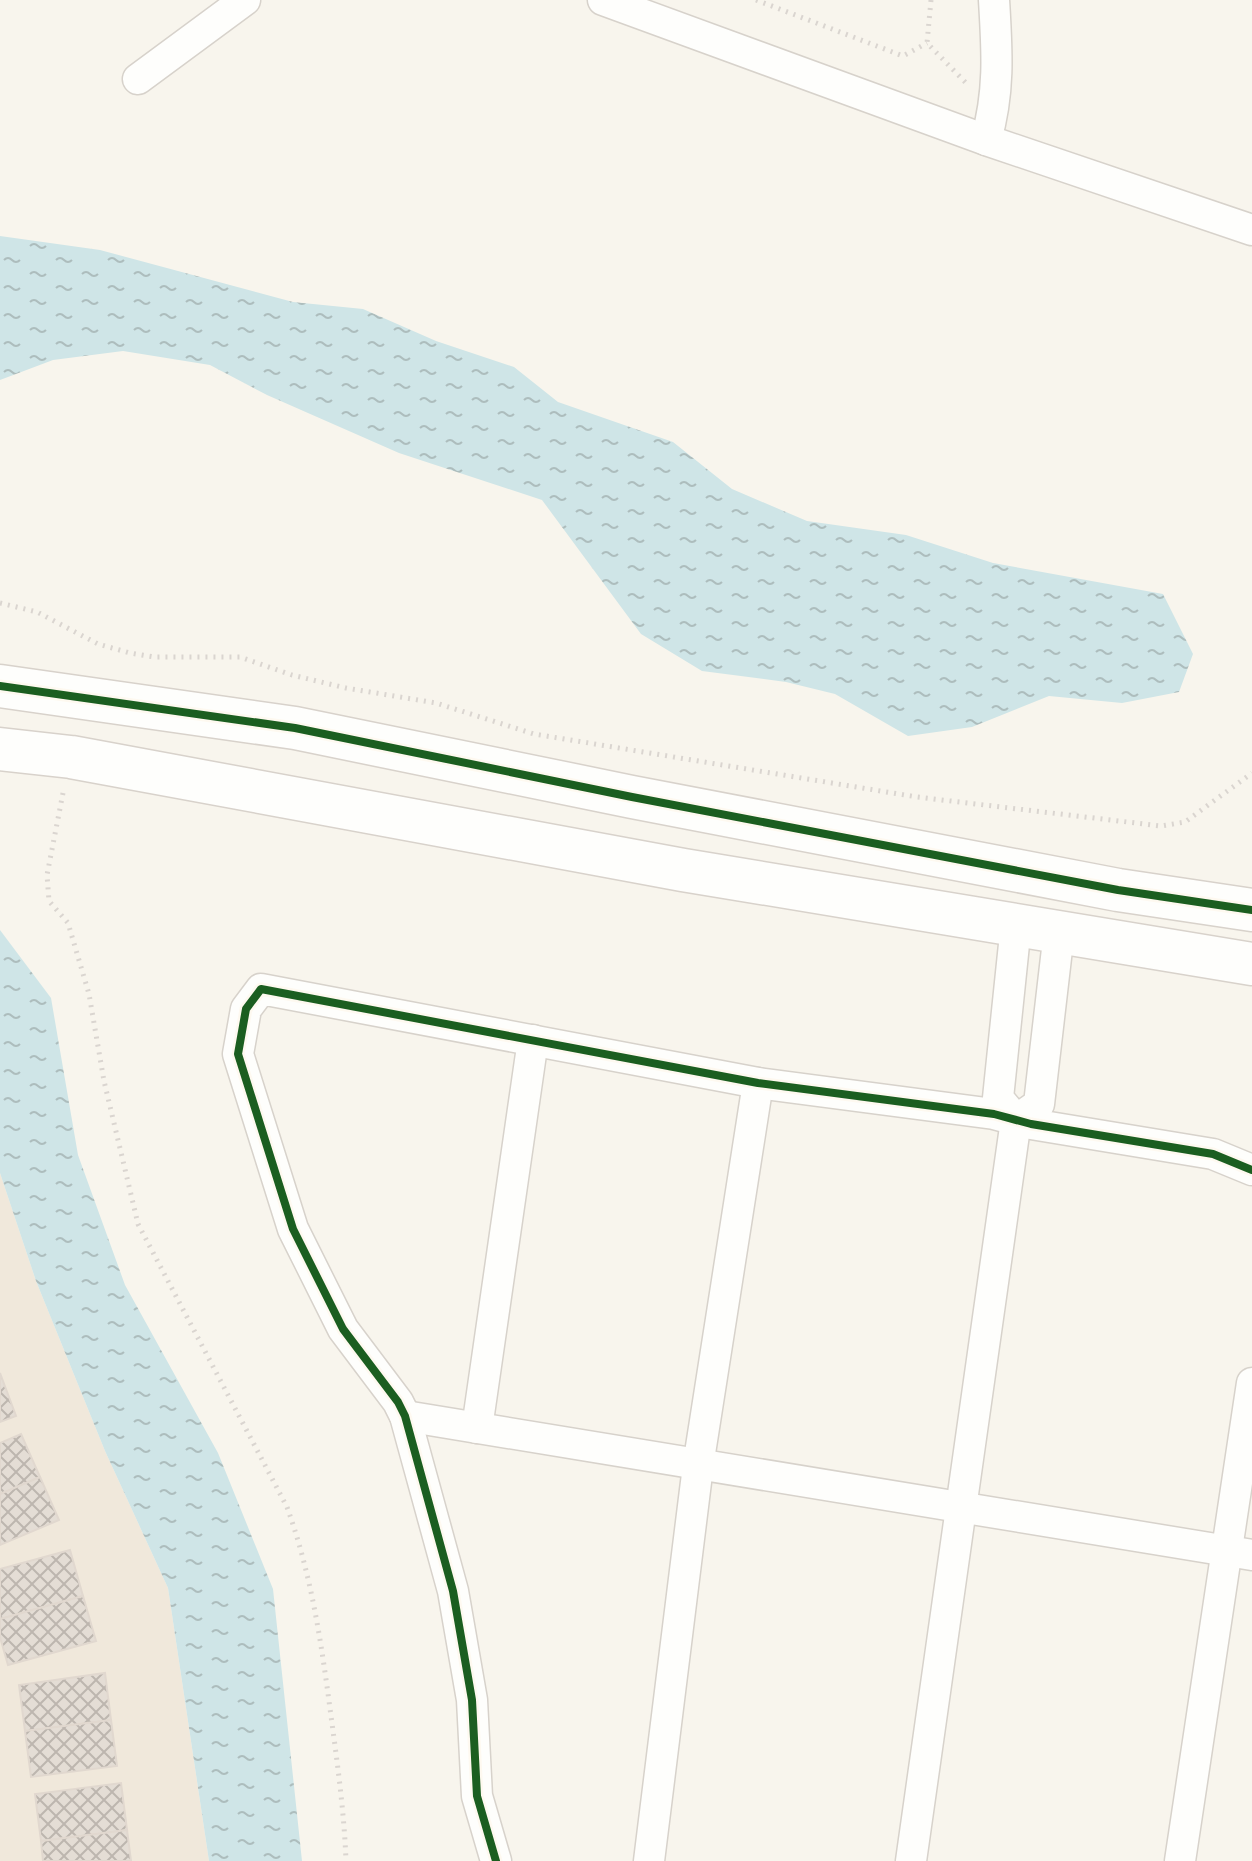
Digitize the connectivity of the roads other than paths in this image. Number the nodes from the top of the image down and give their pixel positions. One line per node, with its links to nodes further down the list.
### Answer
1 (245, 0): 4 (street)
2 (603, 0): 5 (street)
3 (994, 0): 5 (street)
4 (138, 79)
5 (990, 126): 6 (street)
6 (1252, 230)
7 (0, 686): 9 (street)
8 (0, 749): 10 (street)
9 (1252, 910)
10 (1016, 925): 11 (street); 15 (street)
11 (1059, 932): 12 (street); 15 (street)
12 (1252, 964)
13 (533, 1040): 14 (street); 18 (street); 19 (street)
14 (758, 1083): 15 (street); 20 (street)
15 (1016, 1120): 16 (street); 21 (street)
16 (1252, 1170)
17 (1252, 1383): 22 (street)
18 (405, 1416): 19 (street); 23 (street)
19 (477, 1428): 20 (street)
20 (698, 1466): 21 (street); 24 (street)
21 (961, 1507): 22 (street); 25 (street)
22 (1239, 1554): 26 (street)
23 (496, 1861)
24 (649, 1861)
25 (911, 1861)
26 (1180, 1861)

